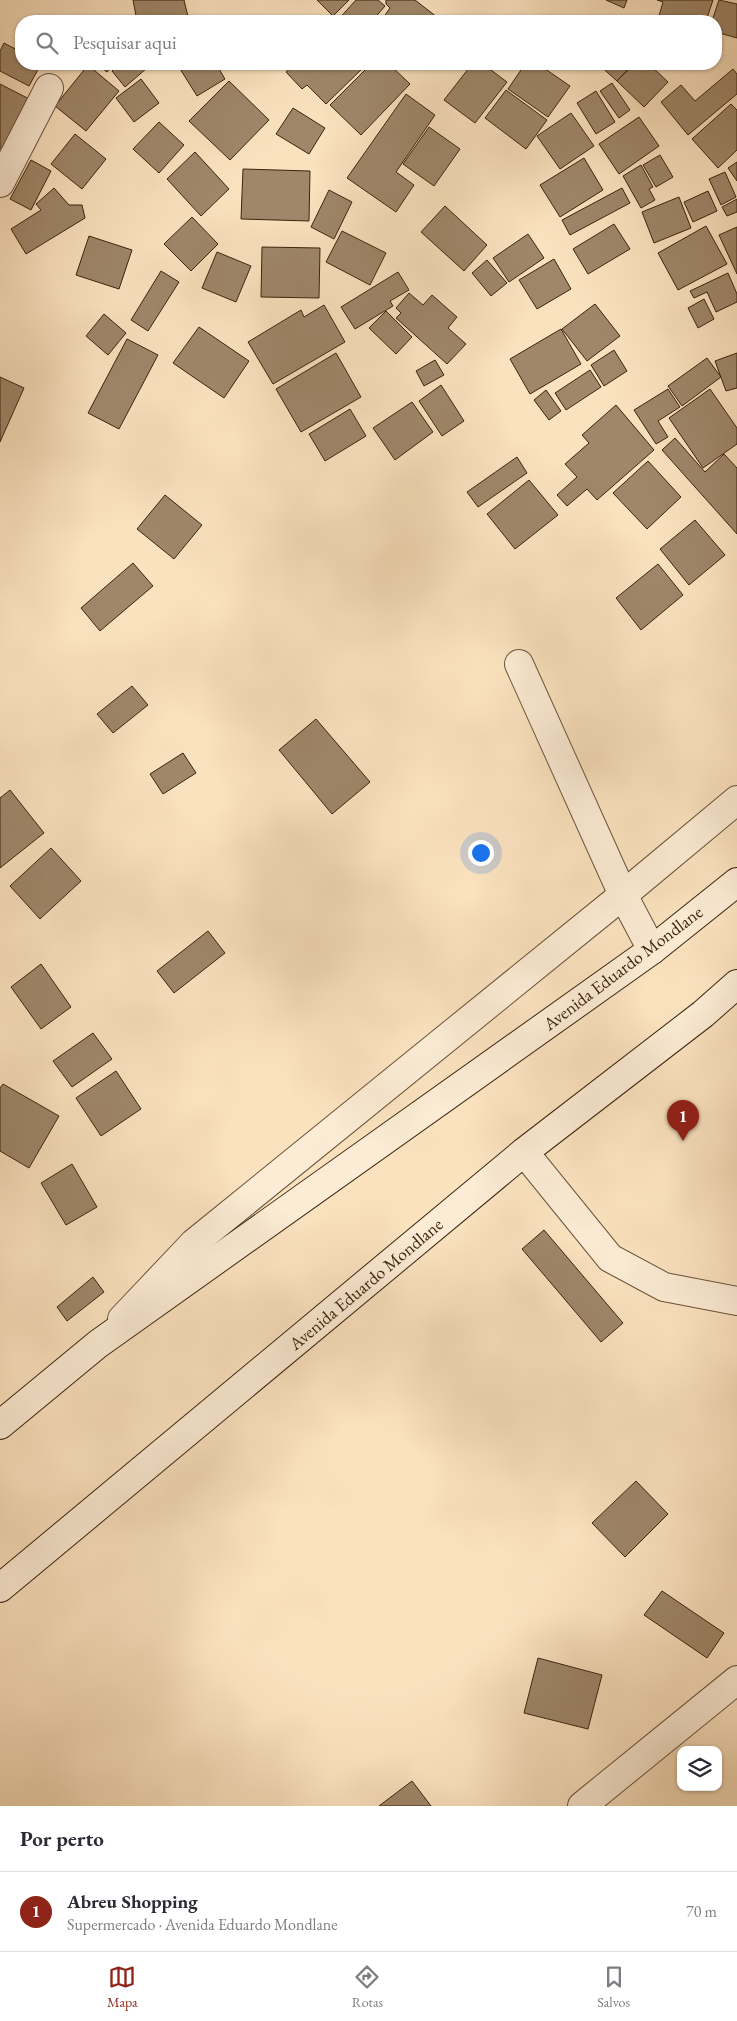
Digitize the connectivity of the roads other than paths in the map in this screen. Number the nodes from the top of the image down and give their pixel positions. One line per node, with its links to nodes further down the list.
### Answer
1 (49, 88): 2 (main road)
2 (0, 183)
3 (519, 664): 6 (main road)
4 (737, 800): 6 (main road)
5 (737, 882): 7 (main road, Avenida Eduardo Mondlane)
6 (623, 895): 7 (main road); 11 (main road)
7 (652, 950): 11 (main road, Avenida Eduardo Mondlane)
8 (737, 984): 9 (main road, Avenida Eduardo Mondlane)
9 (524, 1152): 10 (main road); 13 (main road, Avenida Eduardo Mondlane)
10 (737, 1301)
11 (98, 1344): 12 (main road, Avenida Eduardo Mondlane)
12 (0, 1425)
13 (0, 1588)
14 (737, 1680): 15 (main road)
15 (582, 1806)

